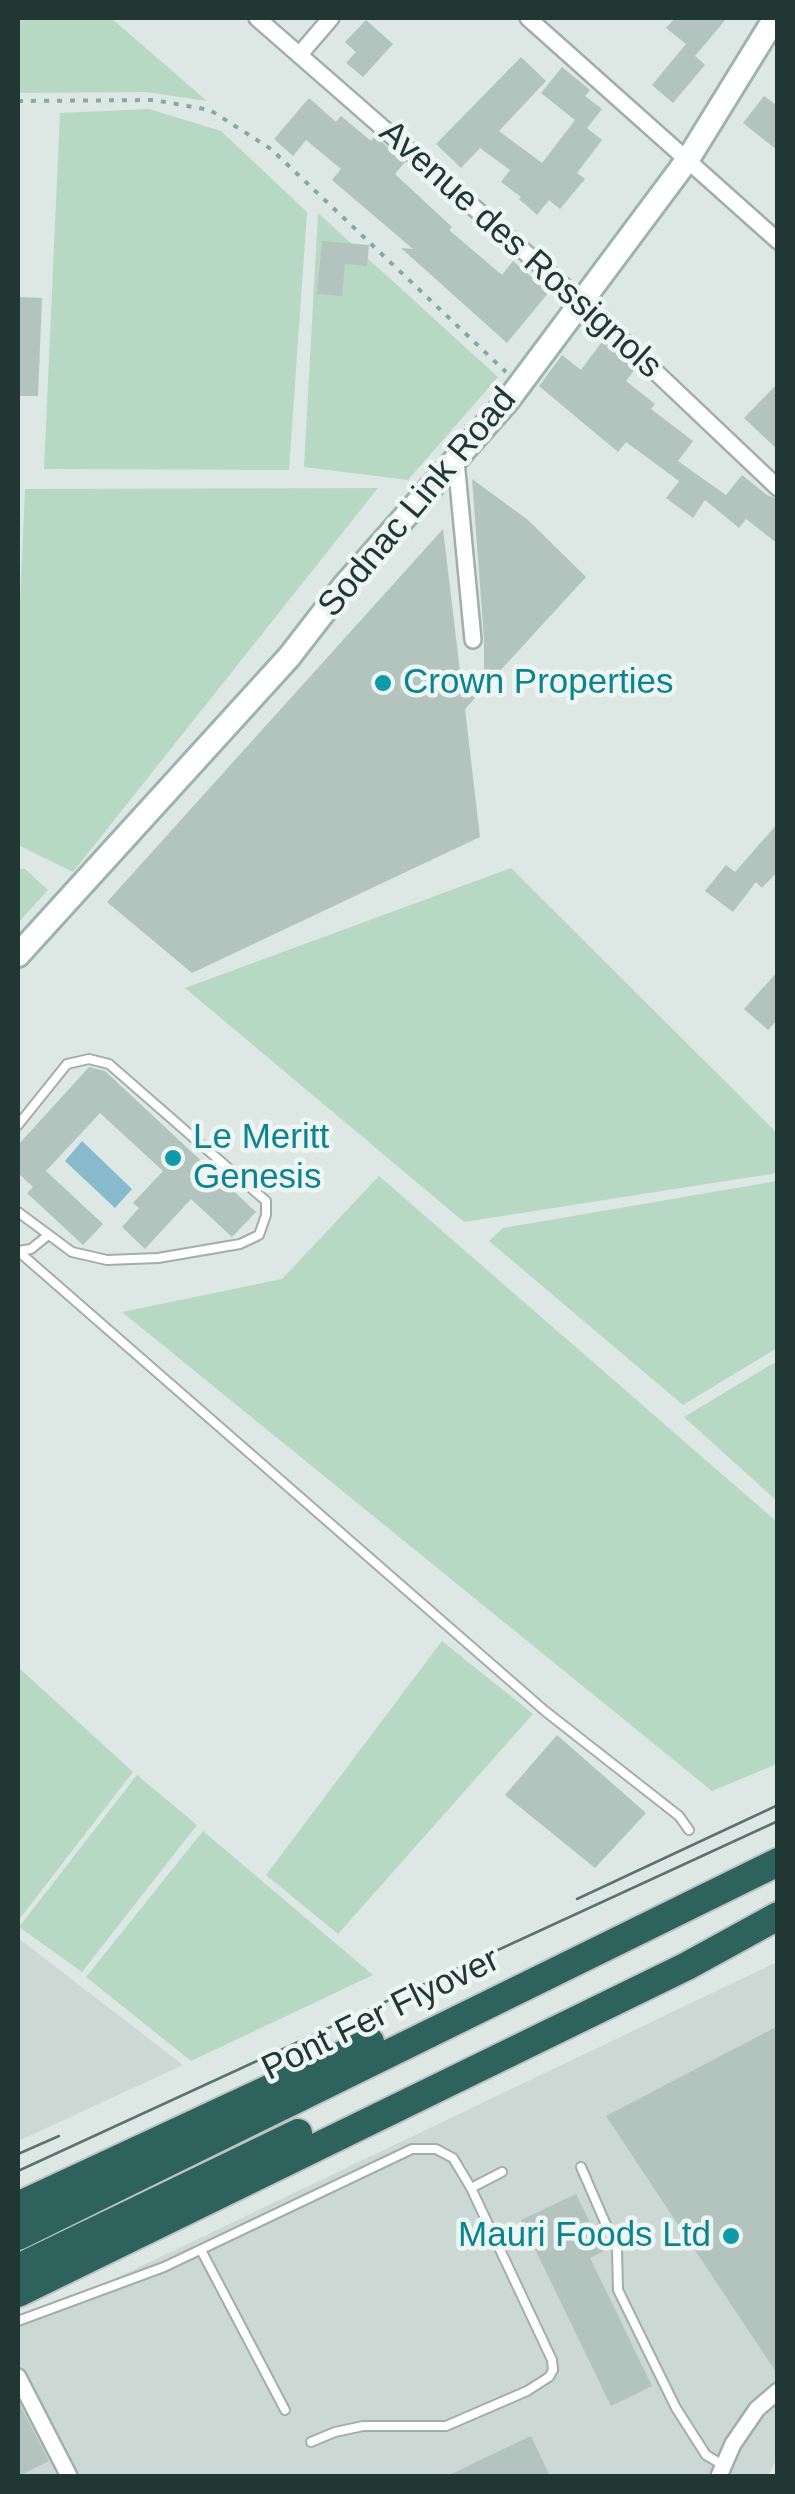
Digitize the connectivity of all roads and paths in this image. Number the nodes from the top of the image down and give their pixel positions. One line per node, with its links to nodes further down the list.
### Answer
1 (258, 18): 5 (street, Avenue des Rossignols)
2 (332, 18): 5 (street)
3 (528, 18): 7 (street)
4 (775, 18): 7 (main road, Sodnac Link Road)
5 (300, 54): 9 (street, Avenue des Rossignols)
6 (18, 101): 10 (path)
7 (688, 160): 8 (street); 9 (main road, Sodnac Link Road)
8 (778, 240)
9 (582, 302): 10 (main road, Sodnac Link Road); 12 (street, Avenue des Rossignols)
10 (519, 384): 11 (main road, Sodnac Link Road)
11 (456, 460): 13 (street); 14 (main road, Sodnac Link Road)
12 (778, 488)
13 (474, 640)
14 (18, 955)
15 (18, 1125): 17 (lane)
16 (18, 1212): 17 (lane)
17 (47, 1236): 18 (lane)
18 (18, 1251): 19 (lane)
19 (689, 1830)
20 (778, 1852): 27 (highway)
21 (778, 1862): 28 (highway, Pont Fer Flyover)
22 (778, 1902): 30 (highway, Pont Fer Flyover)
23 (778, 1916): 31 (highway)
24 (581, 2168): 37 (lane)
25 (502, 2172): 26 (lane)
26 (471, 2188): 29 (lane); 36 (lane)
27 (18, 2206)
28 (18, 2236)
29 (200, 2250): 32 (lane); 35 (lane)
30 (18, 2268)
31 (18, 2293)
32 (18, 2322)
33 (18, 2377): 38 (street)
34 (778, 2391): 37 (street)
35 (285, 2410)
36 (311, 2442)
37 (721, 2471)
38 (69, 2476)

